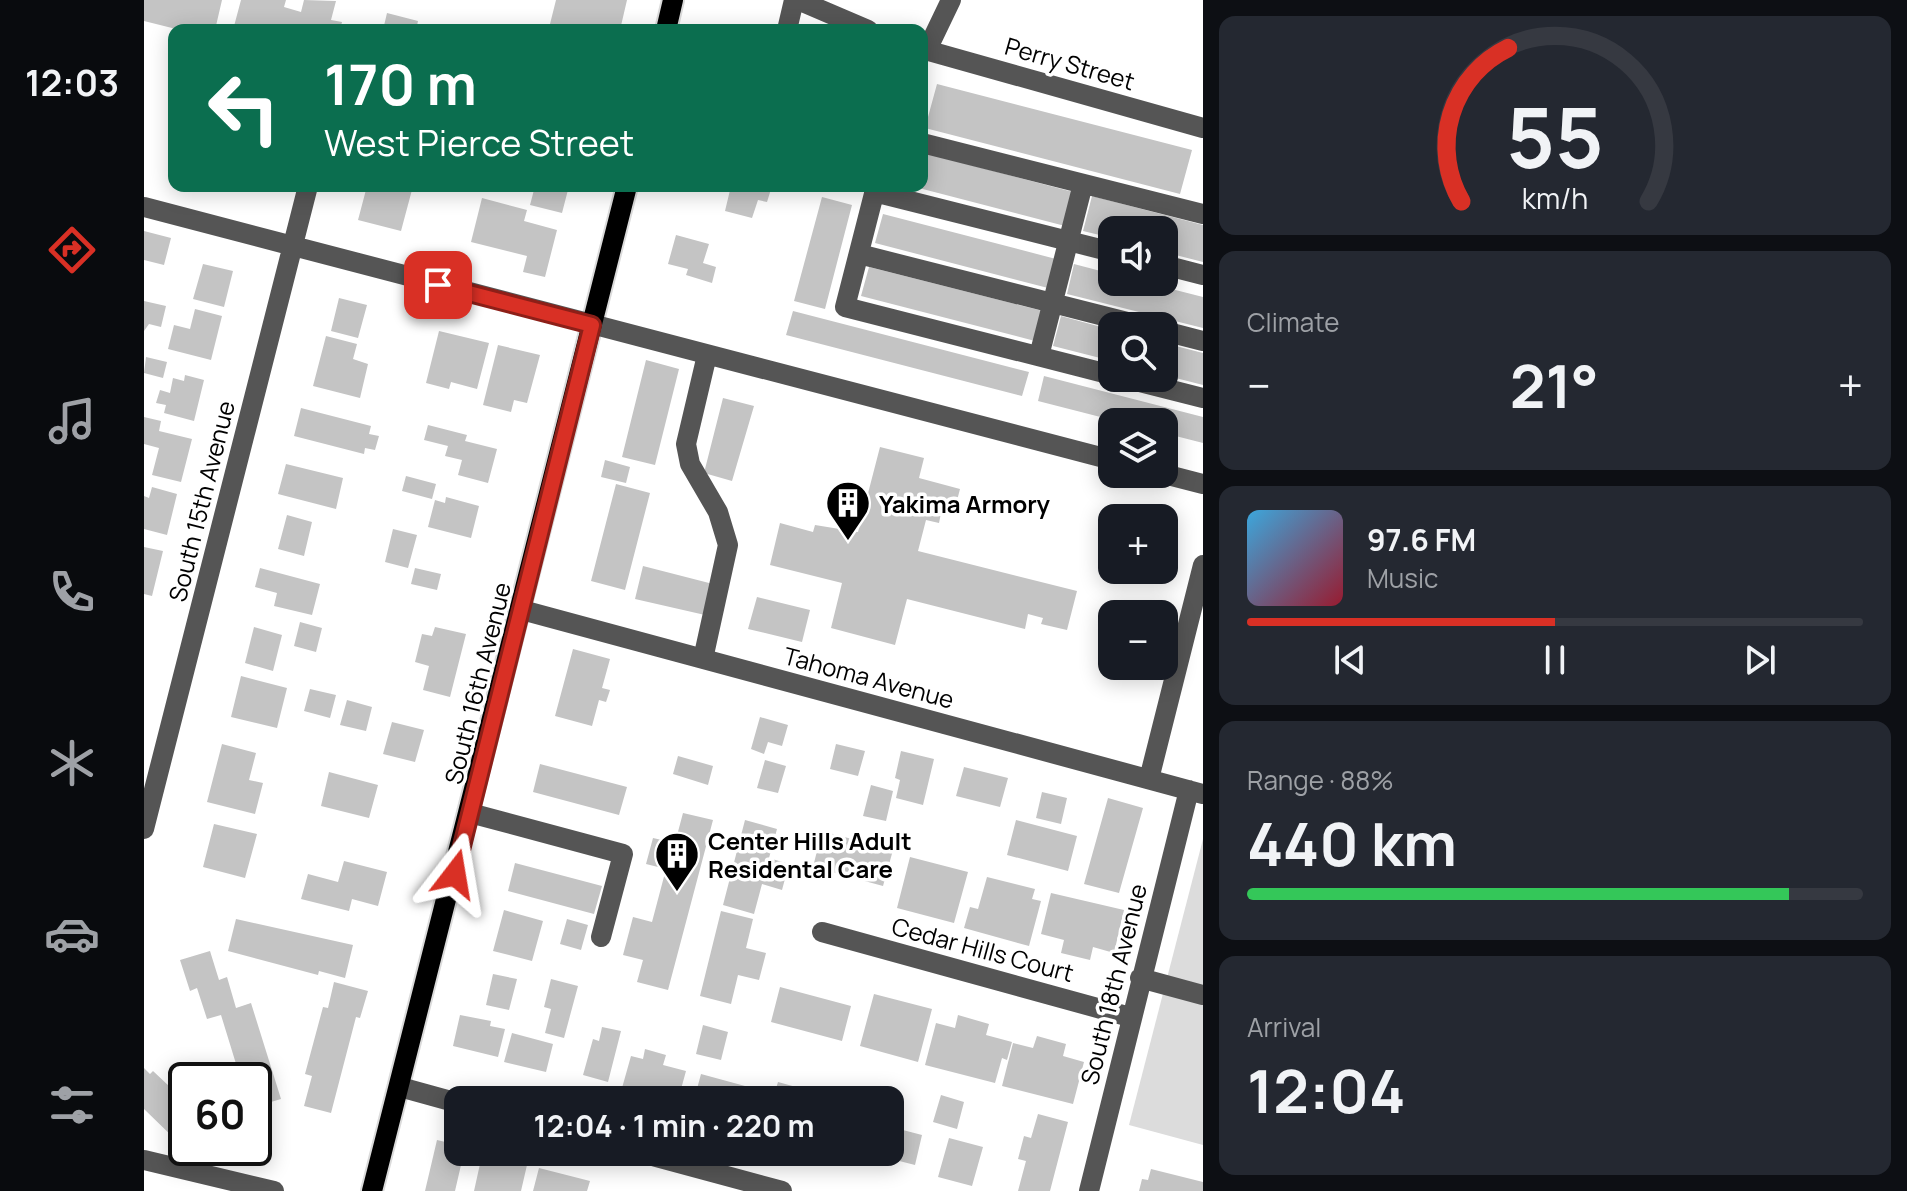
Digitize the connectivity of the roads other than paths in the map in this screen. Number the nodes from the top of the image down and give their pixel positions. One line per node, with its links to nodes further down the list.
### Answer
1 (673, 0): 4 (main road)
2 (796, 0): 5 (street); 6 (street)
3 (951, 0): 7 (street)
4 (667, 24)
5 (789, 24)
6 (854, 24)
7 (928, 43)
8 (928, 51): 9 (street, Perry Street)
9 (1203, 128)
10 (928, 145): 11 (street)
11 (1083, 184): 17 (street); 18 (street)
12 (306, 192): 19 (street, South 15th Avenue)
13 (625, 192): 26 (main road, South 16th Avenue)
14 (874, 192): 21 (street)
15 (886, 192): 18 (street)
16 (144, 207): 19 (street)
17 (1203, 214)
18 (1068, 241): 20 (street); 24 (street)
19 (292, 247): 26 (street); 43 (street, South 15th Avenue)
20 (1098, 248)
21 (859, 254): 24 (street); 30 (street)
22 (1178, 269): 23 (street)
23 (1203, 275)
24 (1053, 303): 25 (street); 30 (street)
25 (1098, 314)
26 (592, 325): 29 (street); 38 (main road, South 16th Avenue)
27 (1178, 335): 28 (street)
28 (1203, 341)
29 (707, 355): 34 (street); 39 (street)
30 (1039, 356): 31 (street)
31 (1098, 371)
32 (1178, 392): 33 (street)
33 (1203, 398)
34 (1098, 456)
35 (1178, 478): 36 (street)
36 (1203, 484)
37 (1203, 565): 40 (street)
38 (522, 610): 39 (street, Tahoma Avenue); 42 (main road, South 16th Avenue)
39 (703, 659): 40 (street, Tahoma Avenue)
40 (1149, 779): 41 (street, Tahoma Avenue)
41 (1196, 792): 46 (street, South 18th Avenue)
42 (470, 813): 45 (street); 49 (main road, South 16th Avenue)
43 (144, 829)
44 (822, 932): 48 (street, Cedar Hills Court)
45 (601, 937)
46 (1140, 978): 47 (street); 48 (street, South 18th Avenue)
47 (1203, 995)
48 (1130, 1017): 56 (street, South 18th Avenue)
49 (400, 1087): 50 (street); 54 (main road, South 16th Avenue)
50 (444, 1099)
51 (144, 1160): 53 (street)
52 (690, 1166): 55 (street)
53 (274, 1191)
54 (372, 1191)
55 (782, 1191)
56 (1089, 1191)

